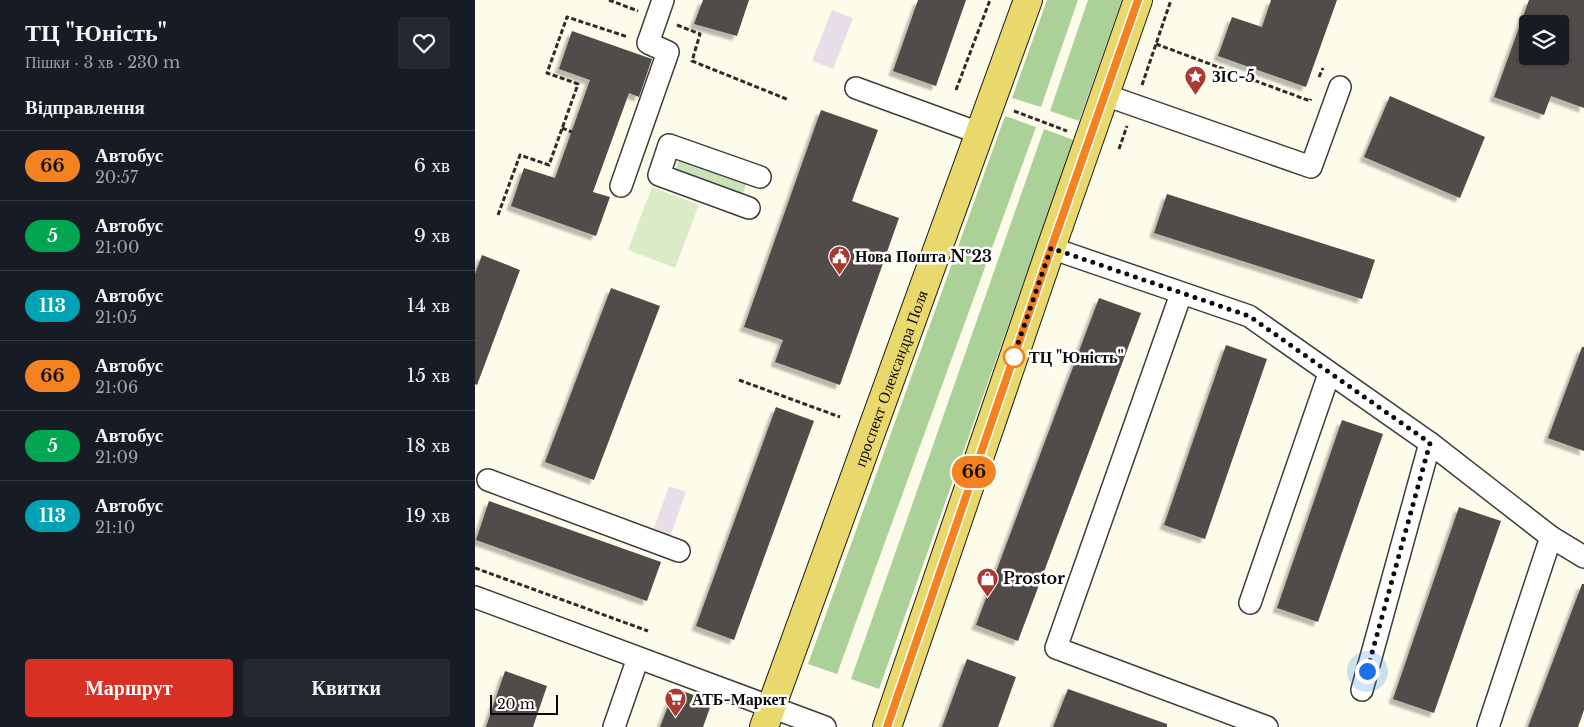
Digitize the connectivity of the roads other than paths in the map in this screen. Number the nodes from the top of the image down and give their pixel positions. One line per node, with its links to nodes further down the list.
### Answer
1 (1028, 0): 7 (main road, проспект Олександра Поля)
2 (1138, 0): 6 (main road)
3 (660, 9): 9 (street)
4 (1340, 87): 6 (street)
5 (856, 88): 7 (street)
6 (1105, 95): 11 (main road)
7 (979, 133): 23 (main road, проспект Олександра Поля)
8 (761, 177): 10 (street)
9 (621, 186)
10 (749, 208)
11 (1051, 248): 12 (street); 26 (main road)
12 (1181, 294): 13 (street); 27 (street)
13 (1329, 374): 14 (street); 20 (street)
14 (1430, 443): 16 (street); 22 (street)
15 (488, 480): 17 (street)
16 (1551, 537): 18 (street); 28 (street)
17 (679, 551)
18 (1584, 557)
19 (475, 597): 21 (street)
20 (1250, 603)
21 (638, 658): 23 (street); 24 (street)
22 (1362, 690)
23 (767, 717): 25 (street)
24 (613, 727)
25 (825, 727)
26 (887, 727)
27 (1267, 727)
28 (1488, 727)

